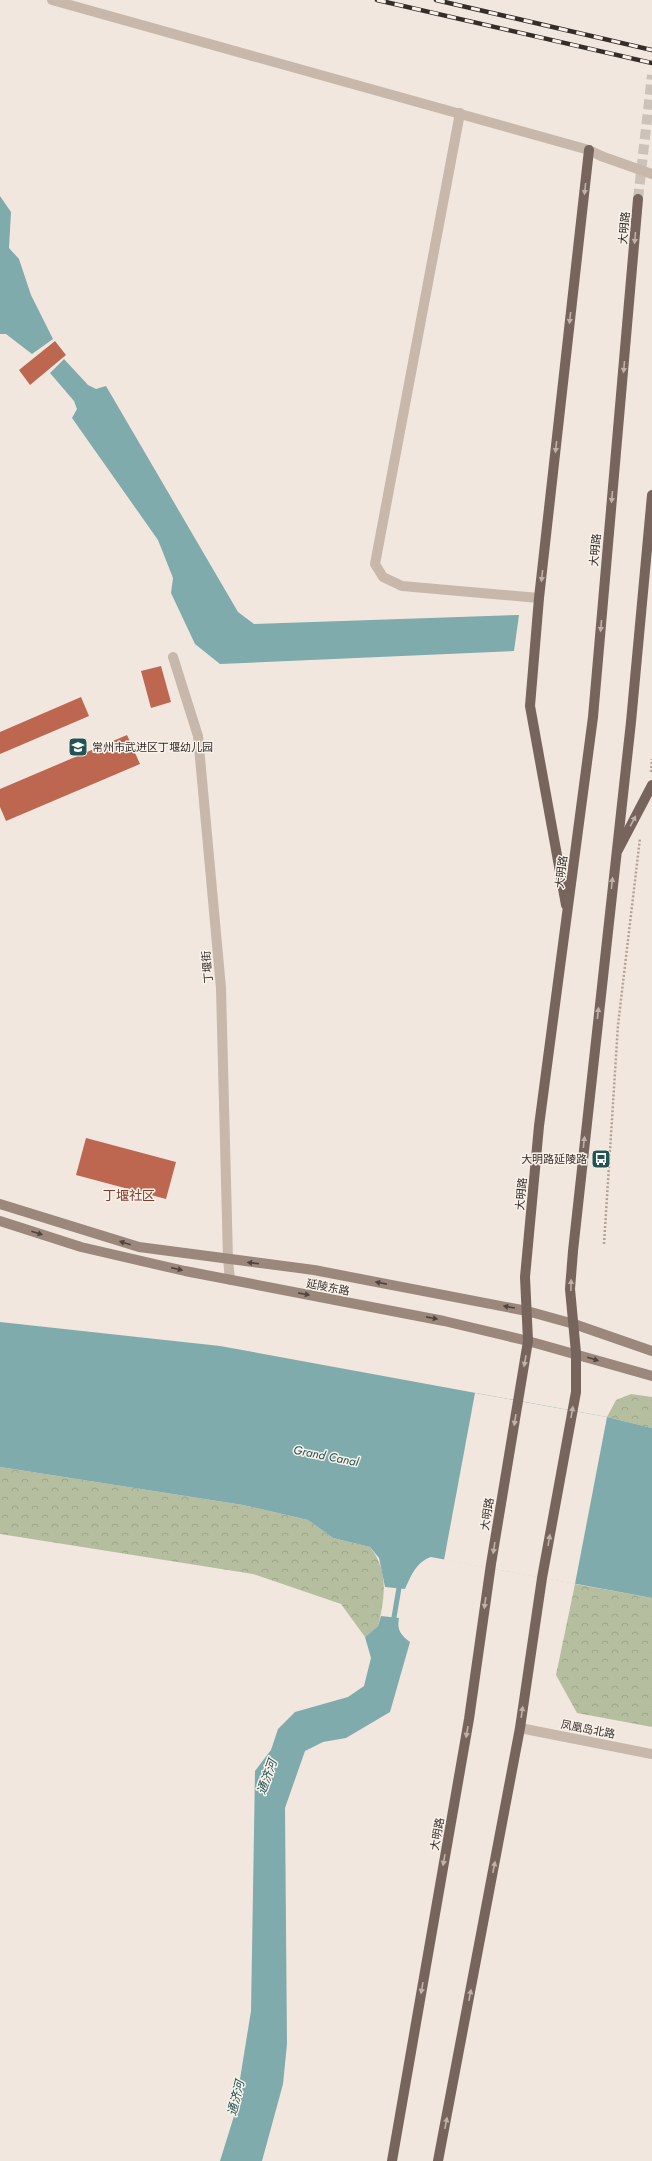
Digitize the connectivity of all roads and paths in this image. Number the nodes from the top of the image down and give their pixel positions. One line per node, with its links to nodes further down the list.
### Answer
1 (52, 0): 2 (street)
2 (460, 113): 3 (street); 7 (street)
3 (589, 150): 4 (street, bridge); 7 (main road, one-way to 7)
4 (652, 174)
5 (638, 199): 13 (main road, 大明路, one-way to 13)
6 (652, 495): 12 (main road)
7 (539, 598): 13 (main road)
8 (173, 657): 17 (street, 丁堰街)
9 (652, 759): 10 (path)
10 (651, 788): 12 (main road, one-way to 10)
11 (640, 837): 16 (path)
12 (615, 855): 20 (main road, one-way to 12)
13 (568, 916): 19 (main road, 大明路)
14 (0, 1204): 17 (main road, 延陵东路, one-way to 14)
15 (0, 1221): 18 (main road, 延陵东路, one-way to 18)
16 (604, 1244)
17 (228, 1260): 18 (street, 丁堰街); 19 (main road, 延陵东路, one-way to 17)
18 (230, 1280): 21 (main road, 延陵东路, one-way to 21)
19 (527, 1310): 20 (main road, 延陵东路); 21 (main road, 大明路)
20 (574, 1324): 22 (main road, 延陵东路); 23 (main road)
21 (528, 1341): 23 (main road, 延陵东路); 27 (main road, 大明路, one-way to 27)
22 (652, 1351)
23 (576, 1354): 24 (main road, 延陵东路, one-way to 24); 25 (main road, one-way to 23)
24 (652, 1376)
25 (520, 1728): 26 (street, 凤凰岛北路); 28 (main road, one-way to 25)
26 (652, 1754)
27 (392, 2161)
28 (438, 2161)

